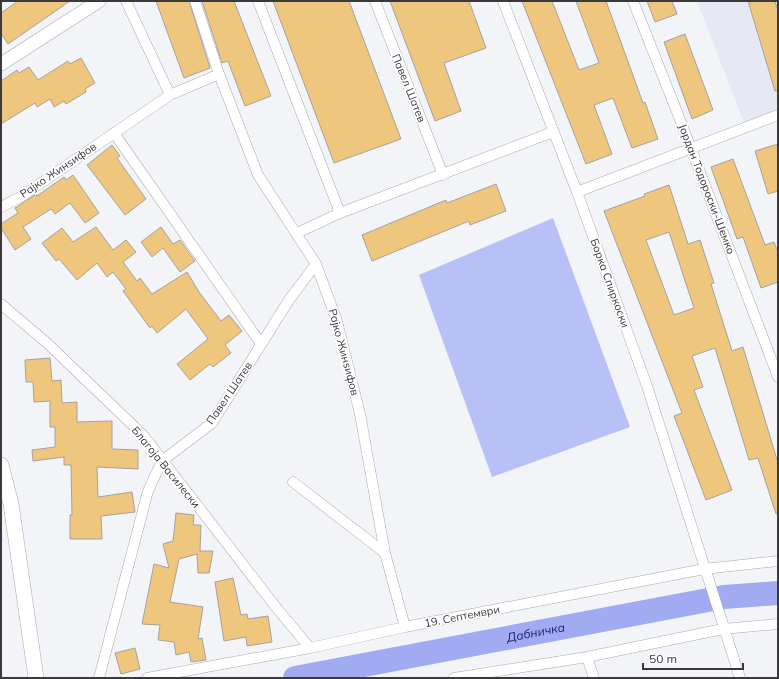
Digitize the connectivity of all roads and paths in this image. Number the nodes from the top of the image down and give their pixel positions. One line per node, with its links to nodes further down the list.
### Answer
1 (99, 1): 8 (street)
2 (126, 1): 10 (street)
3 (195, 1): 9 (street, Рајко Жинѕифов)
4 (258, 1): 18 (street)
5 (375, 1): 15 (street, Павел Шатев)
6 (503, 1): 12 (street, Борка Спиркоски)
7 (632, 1): 14 (street, Јордан Тодороски-Шемко)
8 (1, 64)
9 (219, 74): 10 (street, Рајко Жинѕифов); 19 (street, Рајко Жинѕифов)
10 (170, 95): 13 (street, Рајко Жинѕифов)
11 (778, 115): 14 (street)
12 (552, 132): 15 (street); 16 (street, Борка Спиркоски)
13 (114, 133): 17 (street, Рајко Жинѕифов); 22 (street)
14 (692, 149): 16 (street); 23 (street, Јордан Тодороски-Шемко)
15 (444, 175): 18 (street)
16 (577, 192): 29 (street, Борка Спиркоски)
17 (1, 207)
18 (340, 213): 19 (street)
19 (297, 233): 20 (street, Рајко Жинѕифов)
20 (316, 264): 22 (street, Павел Шатев); 27 (street, Рајко Жинѕифов)
21 (1, 304): 24 (street, Благоја Василески)
22 (261, 344): 24 (street, Павел Шатев)
23 (778, 377)
24 (162, 461): 33 (street, Благоја Василески); 37 (street, Павел Шатев)
25 (1, 465): 36 (main road)
26 (292, 482): 27 (street)
27 (385, 553): 31 (street, Рајко Жинѕифов)
28 (778, 561): 29 (street, 19. Септември)
29 (704, 569): 31 (street, 19. Септември); 32 (street, Борка Спиркоски)
30 (778, 624): 32 (street)
31 (405, 627): 33 (street, 19. Септември)
32 (723, 629): 34 (street); 41 (street, Борка Спиркоски)
33 (310, 648): 38 (street, 19. Септември)
34 (587, 657): 35 (street); 40 (street)
35 (474, 677): 39 (street)
36 (36, 678)
37 (99, 678)
38 (147, 678)
39 (454, 678)
40 (594, 678)
41 (740, 678)

